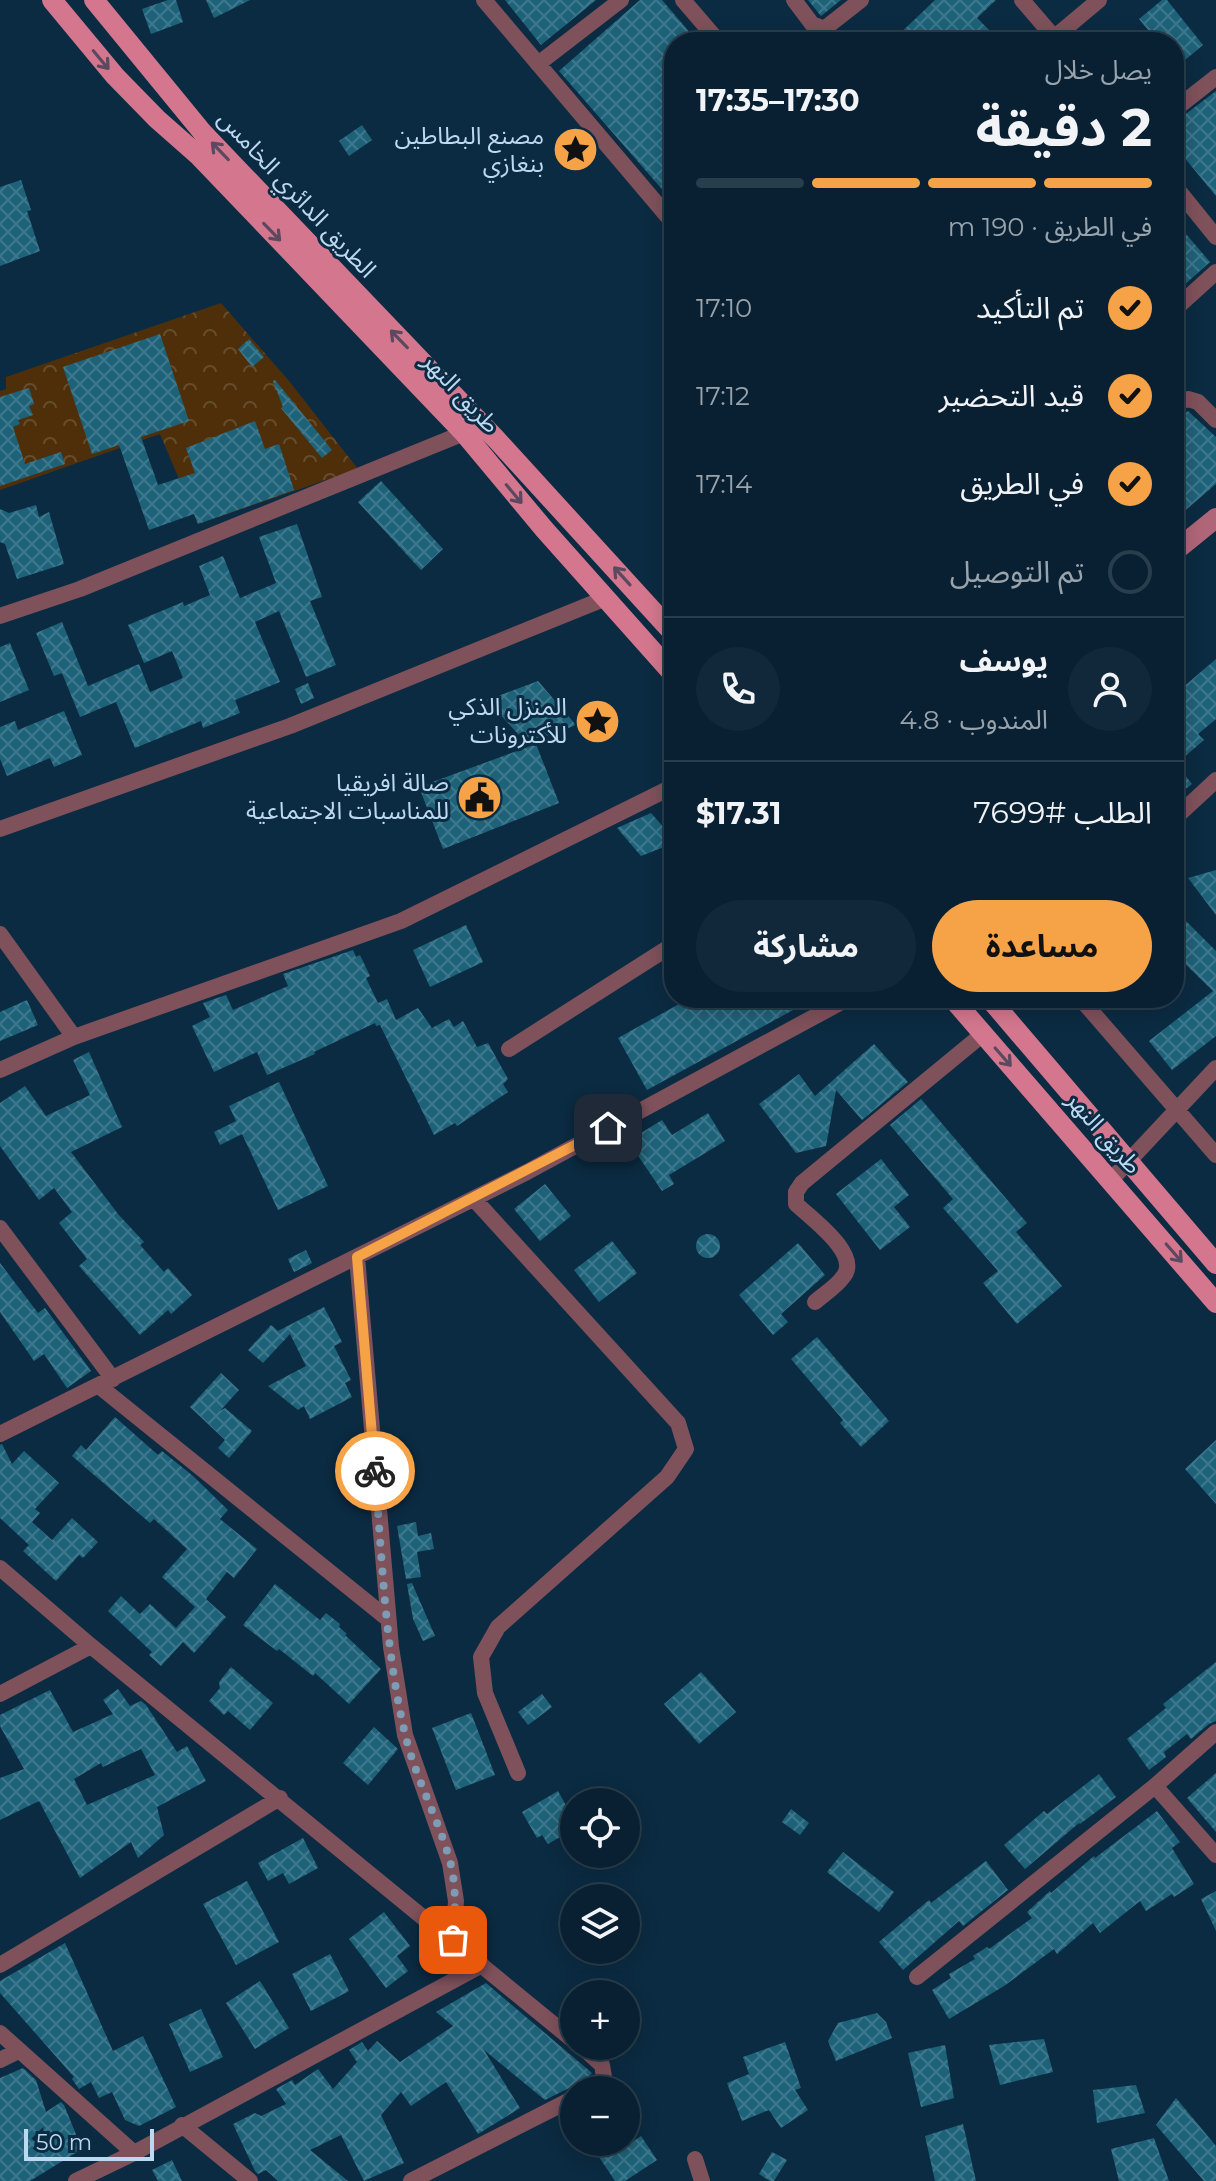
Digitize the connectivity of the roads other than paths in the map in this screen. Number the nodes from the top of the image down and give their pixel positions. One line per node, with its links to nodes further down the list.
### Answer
1 (52, 0): 16 (main road, الطريق الدائري الخامس, one-way to 16)
2 (94, 0): 24 (main road, الطريق الدائري الخامس, one-way to 2)
3 (484, 0): 13 (street)
4 (621, 0): 13 (street)
5 (683, 0): 10 (street)
6 (794, 0): 7 (street)
7 (861, 0)
8 (1022, 0): 11 (street)
9 (1099, 0): 12 (street)
10 (710, 32)
11 (1047, 32)
12 (1064, 32)
13 (538, 64): 18 (street)
14 (1216, 77): 15 (street)
15 (1184, 102)
16 (199, 156): 24 (main road, طريق النهر, one-way to 24)
17 (1184, 197): 19 (street)
18 (664, 212)
19 (1216, 237)
20 (1216, 272): 21 (street)
21 (1184, 301)
22 (1184, 400): 23 (street)
23 (1216, 420)
24 (468, 425): 27 (main road, طريق النهر, one-way to 27); 28 (street); 29 (main road, طريق النهر, one-way to 24)
25 (1216, 518): 26 (main road)
26 (1184, 544)
27 (606, 598): 30 (main road, طريق النهر); 34 (street)
28 (0, 616)
29 (664, 623)
30 (664, 664)
31 (1216, 780): 33 (street)
32 (664, 791): 42 (street)
33 (1184, 810)
34 (0, 829)
35 (0, 934): 42 (street)
36 (664, 950): 43 (street)
37 (830, 1008): 50 (street)
38 (961, 1008): 41 (main road, طريق النهر)
39 (998, 1008): 48 (main road, طريق النهر)
40 (1089, 1008): 46 (street)
41 (983, 1034): 49 (main road, طريق النهر, one-way to 49); 54 (street)
42 (74, 1037): 45 (street)
43 (509, 1049)
44 (1216, 1068): 46 (street)
45 (0, 1070)
46 (1178, 1109): 47 (street); 48 (street)
47 (1216, 1155)
48 (1128, 1160): 49 (street); 53 (main road, طريق النهر)
49 (1111, 1180): 55 (main road, طريق النهر, one-way to 55)
50 (474, 1199): 52 (street); 63 (street)
51 (0, 1228): 56 (street)
52 (357, 1257): 56 (street); 59 (street)
53 (1216, 1264)
54 (815, 1302)
55 (1216, 1303)
56 (106, 1382): 57 (street); 59 (street)
57 (0, 1434)
58 (0, 1568): 60 (street)
59 (388, 1619): 67 (street)
60 (91, 1646): 61 (street); 65 (street)
61 (0, 1694)
62 (1216, 1732): 64 (street)
63 (518, 1773)
64 (1155, 1786): 66 (street); 70 (street)
65 (280, 1798): 67 (street); 68 (street)
66 (1216, 1855)
67 (453, 1940): 69 (street)
68 (0, 1965)
69 (482, 1965): 71 (street); 76 (street)
70 (917, 1977)
71 (560, 2029)
72 (0, 2033): 73 (street)
73 (18, 2051): 74 (street); 77 (street)
74 (0, 2060)
75 (560, 2105): 81 (street)
76 (182, 2125): 77 (street); 80 (street)
77 (134, 2153): 79 (street)
78 (695, 2159): 82 (street)
79 (76, 2181)
80 (250, 2181)
81 (411, 2181)
82 (702, 2181)

